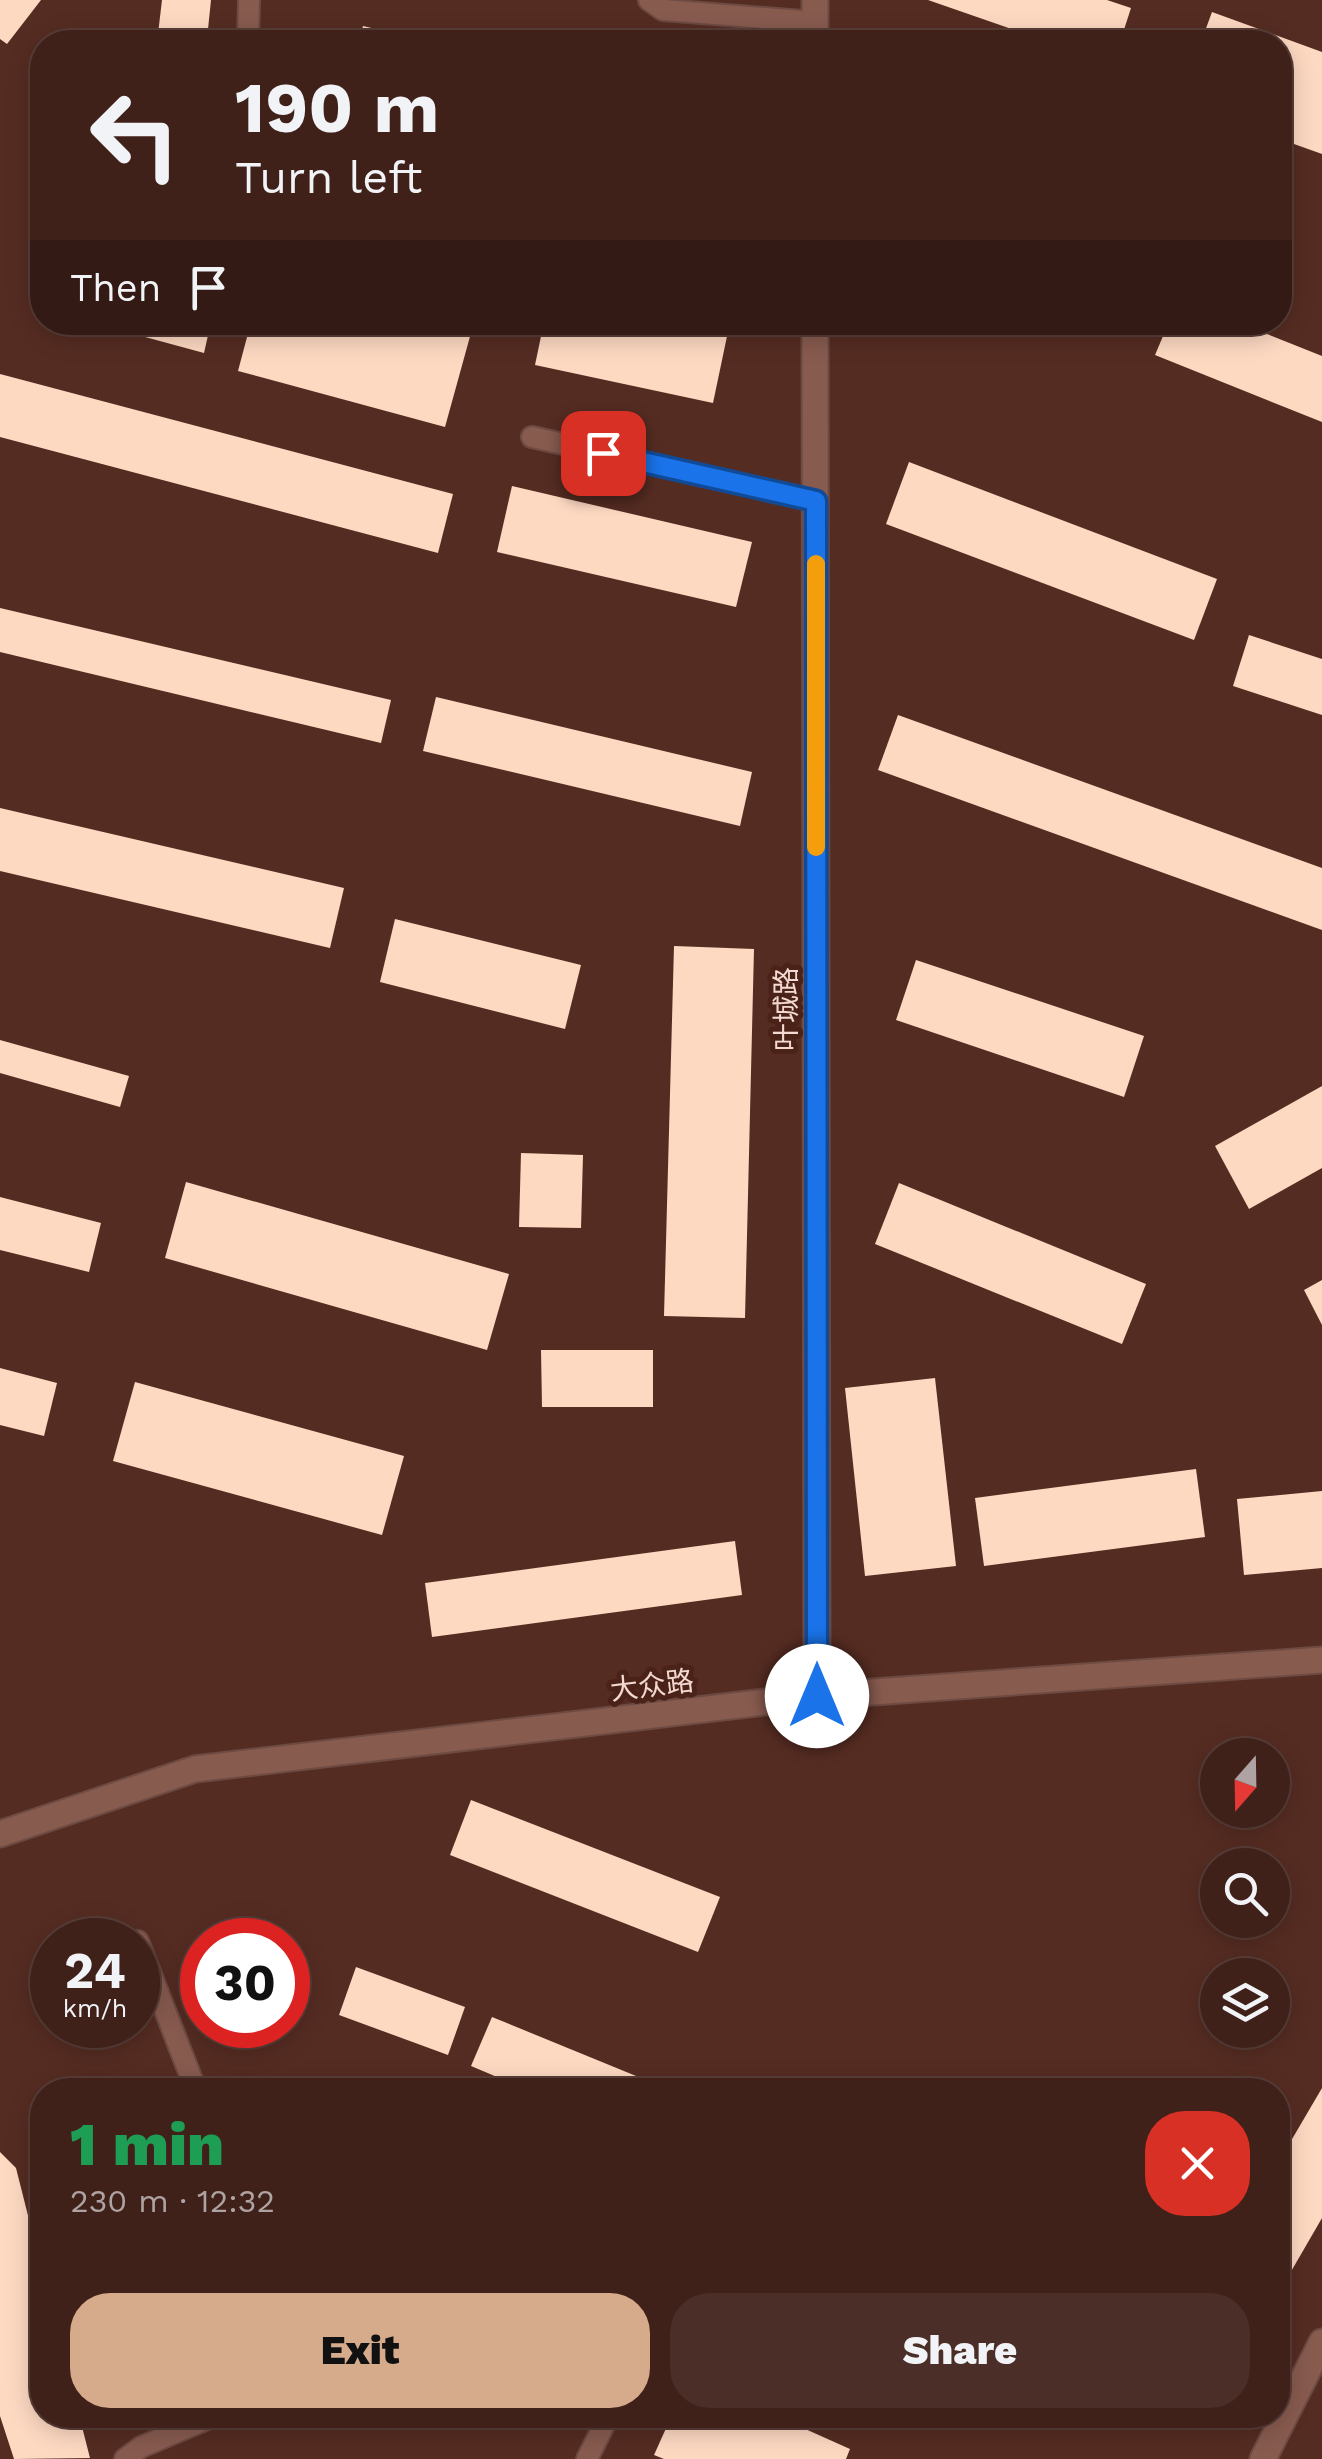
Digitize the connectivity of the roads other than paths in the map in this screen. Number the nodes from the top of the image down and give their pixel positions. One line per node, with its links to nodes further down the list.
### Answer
1 (249, 0): 4 (lane)
2 (649, 0): 3 (lane)
3 (815, 21)
4 (248, 30)
5 (815, 335): 7 (street, 叶城路)
6 (532, 437): 7 (lane)
7 (816, 501): 9 (street, 叶城路)
8 (1322, 1660): 9 (street, 大众路)
9 (817, 1696): 10 (street, 大众路)
10 (0, 1834)
11 (160, 1999): 12 (lane)
12 (191, 2078)
13 (1322, 2342): 14 (street)
14 (1290, 2405)
15 (187, 2428): 18 (lane)
16 (602, 2428): 19 (lane)
17 (1279, 2428): 20 (street)
18 (125, 2459)
19 (586, 2459)
20 (1263, 2459)

